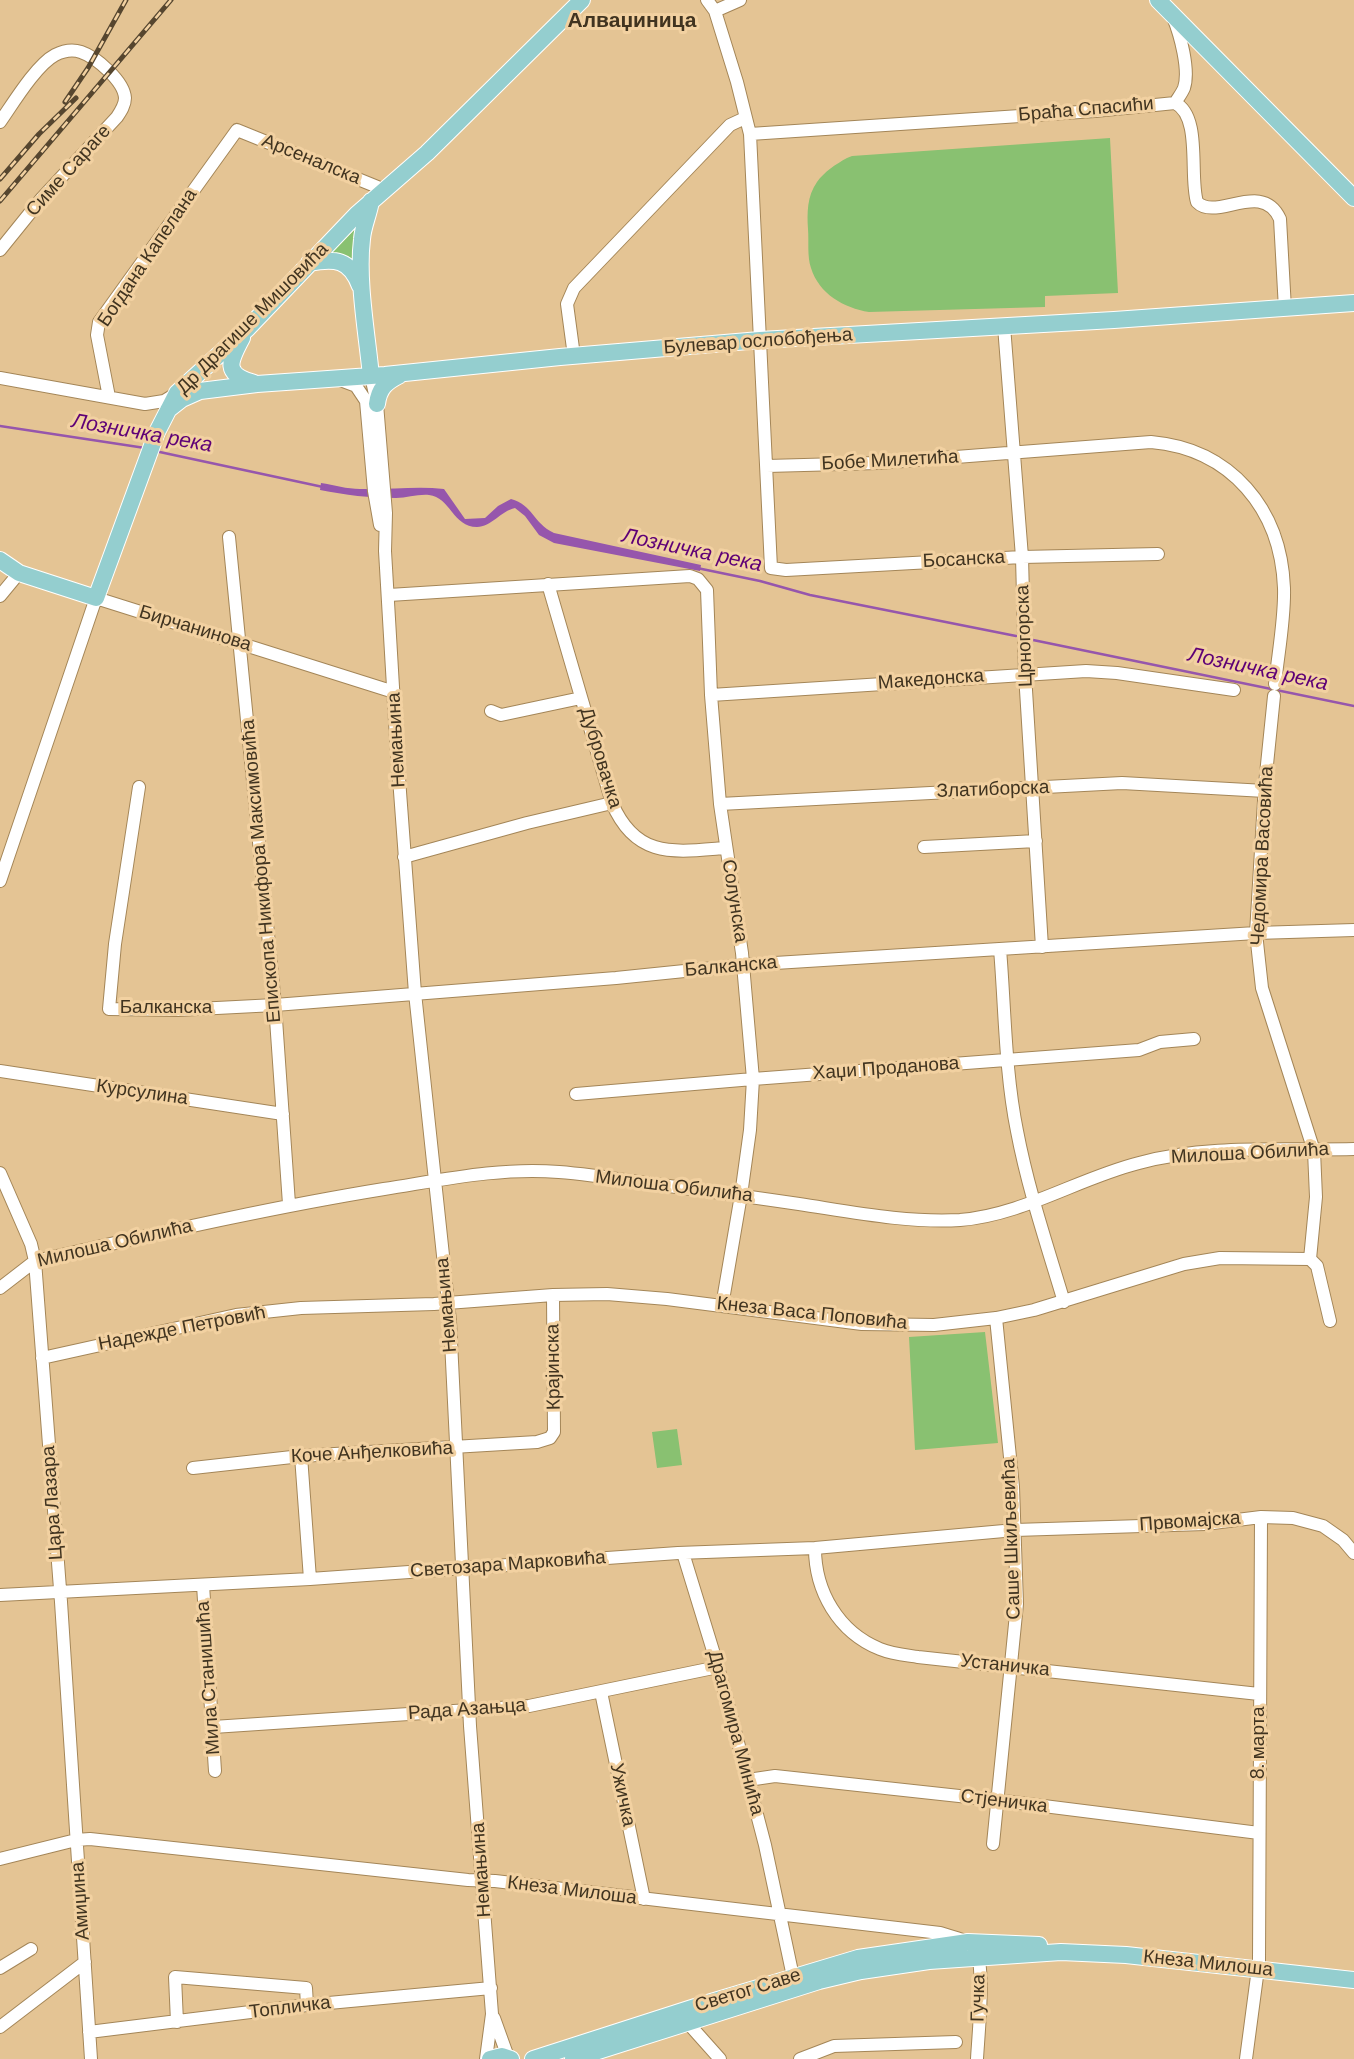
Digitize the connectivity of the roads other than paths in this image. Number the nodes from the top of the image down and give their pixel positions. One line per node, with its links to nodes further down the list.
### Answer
1 (582, 0): 11 (main road, Др Драгише Мишовића)
2 (740, 0): 4 (street)
3 (1158, 0): 5 (main road)
4 (711, 5): 7 (street)
5 (1171, 13): 6 (street); 12 (main road)
6 (1175, 103): 10 (street, Браћа Спасићи); 18 (street, Браћа Спасићи)
7 (745, 118): 10 (street); 23 (street)
8 (0, 122): 14 (street, Симе Сараге)
9 (237, 130): 11 (street, Арсеналска); 30 (street, Богдана Капелана)
10 (750, 134): 21 (street)
11 (385, 190): 13 (main road, Др Драгише Мишовића)
12 (1354, 198)
13 (371, 201): 15 (main road, Др Драгише Мишовића); 16 (main road, Немањина)
14 (0, 250)
15 (309, 263): 16 (main road); 20 (main road, Др Драгише Мишовића)
16 (363, 297): 22 (main road, Немањина)
17 (1354, 303): 18 (main road, Булевар ослобођења)
18 (1285, 309): 19 (main road, Булевар ослобођења)
19 (1004, 326): 21 (main road, Булевар ослобођења); 34 (street, Црногорска)
20 (246, 330): 28 (main road); 29 (main road, Др Драгише Мишовића)
21 (760, 340): 23 (main road, Булевар ослобођења); 35 (street)
22 (368, 344): 24 (main road); 25 (main road, Немањина); 27 (main road)
23 (574, 356): 24 (main road, Булевар ослобођења)
24 (405, 372): 25 (main road, Булевар ослобођења); 32 (main road)
25 (372, 376): 27 (main road, Булевар ослобођења); 32 (street, Немањина)
26 (0, 378): 30 (street)
27 (342, 378): 28 (main road, Булевар ослобођења); 37 (street, Немањина)
28 (257, 384): 33 (main road, Булевар ослобођења)
29 (177, 393): 31 (street); 33 (main road, Др Драгише Мишовића)
30 (109, 397): 31 (street)
31 (145, 404): 33 (street)
32 (377, 404): 37 (street, Немањина)
33 (166, 414): 45 (main road, Др Драгише Мишовића)
34 (1013, 453): 35 (street, Бобе Милетића); 39 (street, Црногорска); 55 (street, Чедомира Васовића)
35 (766, 466): 39 (street, Босанска)
36 (229, 537): 46 (street, Епископа Никифора Максимовића)
37 (386, 551): 43 (street, Немањина)
38 (1158, 554): 39 (street, Босанска)
39 (1022, 557): 47 (street, Црногорска)
40 (0, 559): 41 (main road, Бирчанинова)
41 (19, 573): 44 (street); 45 (main road, Бирчанинова)
42 (548, 584): 43 (street); 50 (street, Солунска); 51 (street, Дубровачка)
43 (389, 595): 49 (street, Немањина)
44 (0, 596)
45 (96, 598): 46 (street, Бирчанинова); 62 (street, Др Драгише Мишовића)
46 (241, 643): 49 (street, Бирчанинова); 69 (street, Епископа Никифора Максимовића)
47 (1025, 674): 48 (street, Македонска); 50 (street, Македонска); 54 (street, Црногорска)
48 (1234, 690)
49 (394, 692): 61 (street, Немањина)
50 (710, 695): 57 (street, Солунска)
51 (581, 698): 52 (street); 56 (street, Дубровачка)
52 (491, 711)
53 (139, 787): 69 (street, Балканска)
54 (1033, 788): 55 (street, Златиборска); 57 (street, Златиборска); 58 (street, Црногорска)
55 (1265, 791): 64 (street, Чедомира Васовића)
56 (612, 803): 60 (street, Дубровачка); 61 (street)
57 (720, 804): 60 (street, Солунска)
58 (1036, 841): 59 (street); 65 (street, Црногорска)
59 (924, 847)
60 (725, 848): 67 (street, Солунска)
61 (404, 857): 68 (street, Немањина)
62 (0, 881)
63 (1354, 930): 64 (street, Балканска)
64 (1256, 933): 65 (street, Балканска); 77 (street, Чедомира Васовића)
65 (1042, 947): 66 (street, Балканска)
66 (1000, 949): 67 (street, Балканска); 71 (street)
67 (743, 965): 68 (street, Балканска); 73 (street, Солунска)
68 (415, 993): 69 (street, Балканска); 79 (street, Немањина)
69 (275, 1005): 75 (street, Епископа Никифора Максимовића)
70 (1194, 1039): 71 (street, Хаџи Проданова)
71 (1008, 1060): 73 (street, Хаџи Проданова); 81 (street)
72 (0, 1071): 75 (street, Курсулина)
73 (753, 1079): 74 (street, Хаџи Проданова); 80 (street, Солунска)
74 (576, 1094)
75 (284, 1114): 82 (street, Епископа Никифора Максимовића)
76 (1354, 1150): 77 (street, Милоша Обилића)
77 (1314, 1151): 81 (street, Милоша Обилића); 83 (street, Чедомира Васовића)
78 (0, 1173): 84 (street, Цара Лазара)
79 (436, 1181): 80 (street, Милоша Обилића); 82 (street, Милоша Обилића); 88 (street, Немањина)
80 (741, 1195): 81 (street, Милоша Обилића); 89 (street, Солунска)
81 (1033, 1201): 87 (street)
82 (289, 1204): 84 (street, Милоша Обилића)
83 (1311, 1259): 87 (street, Кнеза Васа Поповића); 91 (street)
84 (35, 1261): 85 (street, Милоша Обилића); 92 (street, Цара Лазара)
85 (0, 1287)
86 (553, 1295): 88 (street, Кнеза Васа Поповића); 89 (street, Кнеза Васа Поповића); 93 (street, Крајинска)
87 (1064, 1302): 90 (street, Кнеза Васа Поповића)
88 (448, 1303): 92 (street, Надежде Петровић); 94 (street, Немањина)
89 (722, 1306): 90 (street, Кнеза Васа Поповића)
90 (996, 1318): 98 (street, Саше Шкиљевића)
91 (1330, 1321)
92 (42, 1358): 105 (street, Цара Лазара)
93 (550, 1438): 94 (street, Коче Анђелковића)
94 (457, 1448): 95 (street, Коче Анђелковића); 102 (street, Немањина)
95 (301, 1457): 96 (street, Коче Анђелковића); 103 (street)
96 (193, 1468)
97 (1261, 1517): 98 (street, Првомајска); 101 (street, Првомајска); 110 (street, 8. марта)
98 (1016, 1530): 99 (street, Светозара Марковића); 108 (street, Саше Шкиљевића)
99 (815, 1548): 100 (street, Светозара Марковића); 108 (street, Устаничка)
100 (683, 1553): 102 (street, Светозара Марковића); 107 (street, Драгомира Минића)
101 (1354, 1553)
102 (463, 1568): 103 (street, Светозара Марковића); 111 (street, Немањина)
103 (310, 1579): 104 (street, Светозара Марковића)
104 (203, 1585): 105 (street, Светозара Марковића); 112 (street, Мила Станишића)
105 (60, 1591): 106 (street, Светозара Марковића); 117 (street, Цара Лазара)
106 (0, 1595)
107 (718, 1667): 109 (street, Рада Азањца); 114 (street, Драгомира Минића)
108 (1012, 1667): 110 (street, Устаничка); 115 (street, Саше Шкиљевића)
109 (601, 1692): 111 (street, Рада Азањца); 121 (street, Ужичка)
110 (1259, 1693): 116 (street, 8. марта)
111 (470, 1711): 112 (street, Рада Азањца); 120 (street, Немањина)
112 (213, 1727): 113 (street, Мила Станишића)
113 (215, 1771)
114 (748, 1780): 115 (street, Стјеничка); 122 (street, Драгомира Минића)
115 (996, 1800): 116 (street, Стјеничка); 118 (street, Саше Шкиљевића)
116 (1259, 1833): 129 (street, 8. марта)
117 (76, 1840): 119 (street, Кнеза Милоша); 120 (street, Кнеза Милоша); 127 (street, Амиџина)
118 (993, 1844)
119 (0, 1859)
120 (482, 1881): 121 (street, Кнеза Милоша); 132 (street, Немањина)
121 (644, 1899): 122 (street, Кнеза Милоша)
122 (780, 1914): 123 (street, Кнеза Милоша); 131 (street, Драгомира Минића)
123 (968, 1942): 125 (main road, Кнеза Милоша); 126 (street, Гучка); 131 (main road, Светог Саве)
124 (31, 1949): 128 (street)
125 (1061, 1952): 126 (main road, Кнеза Милоша); 129 (main road, Кнеза Милоша)
126 (979, 1958): 131 (main road, Светог Саве); 147 (street, Гучка)
127 (85, 1962): 137 (street, Амиџина); 138 (street, Амиџина)
128 (0, 1968)
129 (1258, 1970): 130 (main road, Кнеза Милоша); 148 (street, 8. марта)
130 (1354, 1980)
131 (794, 1983): 136 (main road, Светог Саве); 143 (main road, Светог Саве)
132 (491, 1988): 133 (street, Топличка); 134 (street, Немањина)
133 (307, 2005): 135 (street, Топличка); 135 (street)
134 (492, 2014): 140 (street); 142 (street, Немањина)
135 (177, 2022): 138 (street, Топличка)
136 (687, 2022): 144 (main road, Светог Саве); 145 (street)
137 (0, 2028)
138 (89, 2032): 141 (street, Амиџина)
139 (956, 2042): 146 (street)
140 (509, 2058): 142 (main road)
141 (91, 2059)
142 (488, 2059)
143 (533, 2059)
144 (573, 2059)
145 (720, 2059)
146 (800, 2059)
147 (977, 2059)
148 (1246, 2059)

